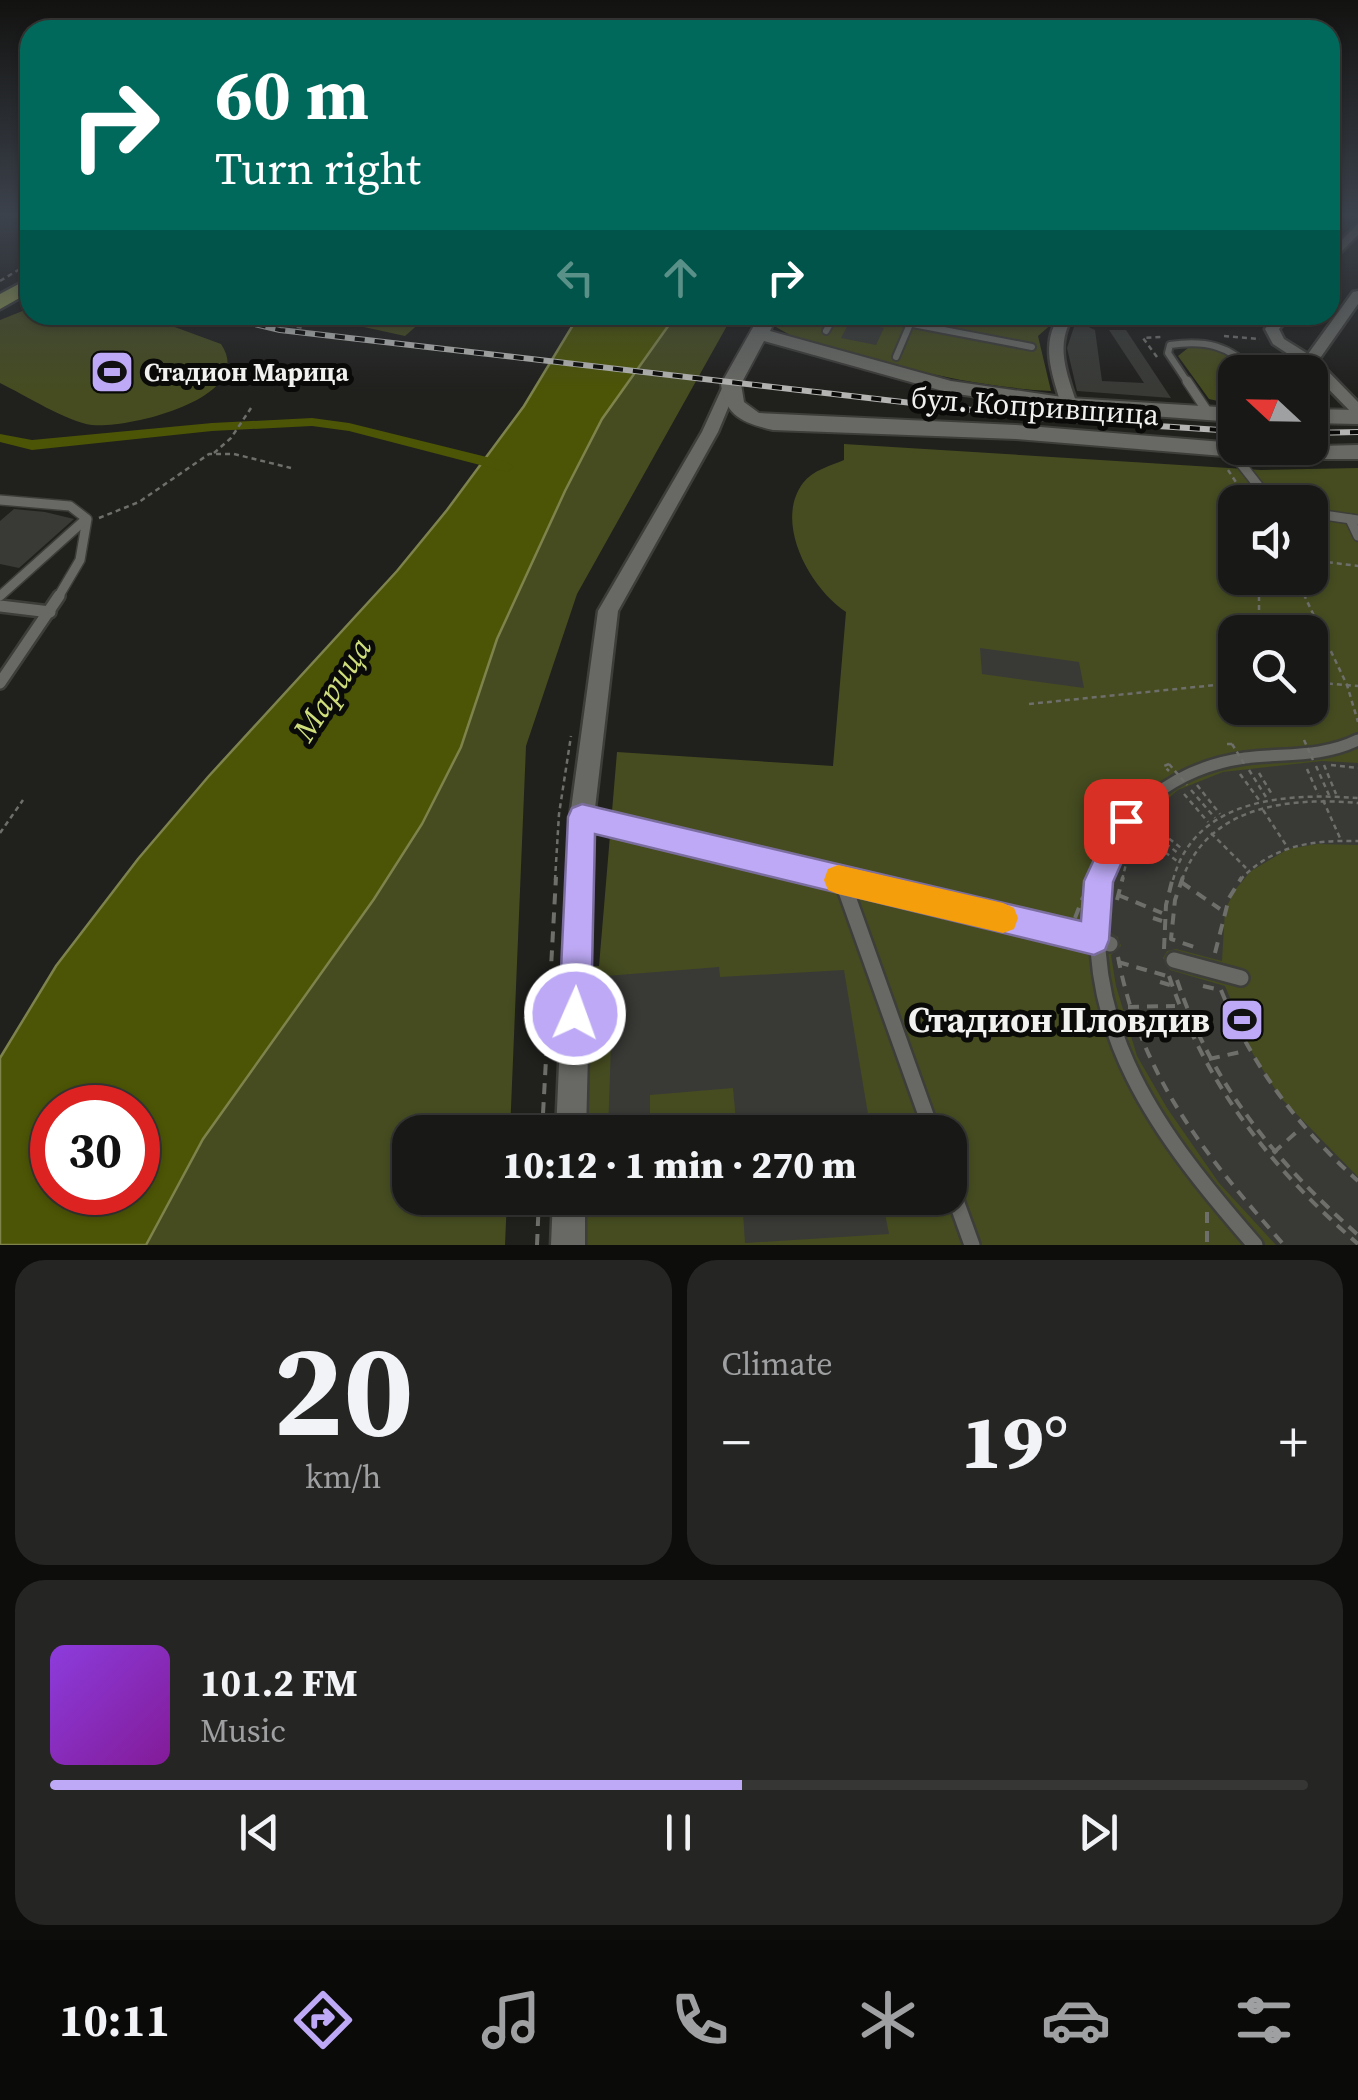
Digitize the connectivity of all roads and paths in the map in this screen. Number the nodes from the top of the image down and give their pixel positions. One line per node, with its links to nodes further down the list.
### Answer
1 (1358, 294): 2 (street)
2 (1340, 320)
3 (289, 325): 11 (path)
4 (764, 325): 19 (main road); 20 (main road, бул. Копривщица)
5 (829, 325): 12 (lane)
6 (910, 325): 17 (lane)
7 (915, 325): 13 (lane)
8 (1059, 325): 20 (street)
9 (1275, 325): 15 (street)
10 (1336, 325): 16 (street)
11 (302, 328)
12 (826, 331)
13 (1032, 347)
14 (1241, 355): 22 (lane)
15 (1300, 355)
16 (1315, 355)
17 (896, 356)
18 (1328, 382): 24 (street)
19 (731, 384): 29 (main road, бул. Копривщица); 79 (street)
20 (1069, 404): 22 (main road, бул. Копривщица)
21 (251, 408): 27 (path)
22 (1210, 414): 23 (main road, бул. Копривщица)
23 (1218, 414)
24 (1358, 414): 25 (main road)
25 (1328, 415)
26 (1358, 452): 28 (main road, бул. Копривщица)
27 (214, 453): 31 (path); 35 (path)
28 (1328, 454)
29 (1218, 459)
30 (1234, 465): 32 (lane)
31 (291, 468)
32 (1254, 485)
33 (0, 500): 35 (lane)
34 (1328, 515): 36 (lane)
35 (86, 518): 41 (lane); 43 (lane)
36 (1354, 519): 37 (lane)
37 (1358, 536)
38 (1328, 562): 39 (path)
39 (1358, 566)
40 (1304, 595): 46 (path)
41 (0, 596)
42 (0, 606): 43 (lane)
43 (50, 612): 44 (lane)
44 (0, 683)
45 (1328, 683): 46 (path)
46 (1347, 685): 48 (path); 50 (path)
47 (1218, 686): 49 (path)
48 (1358, 686)
49 (1029, 704)
50 (1358, 722)
51 (1304, 740): 68 (path, bridge)
52 (1358, 740): 100 (lane)
53 (1230, 744): 71 (path, bridge)
54 (1302, 748): 55 (path)
55 (1316, 748)
56 (1247, 749): 57 (path)
57 (1233, 753)
58 (1304, 763): 67 (path)
59 (1167, 765): 65 (path, bridge)
60 (1188, 766): 64 (path)
61 (1255, 767): 70 (path)
62 (1358, 768): 69 (path)
63 (1238, 770): 74 (path)
64 (1158, 782)
65 (1197, 786)
66 (1182, 792): 81 (path)
67 (1318, 795)
68 (1328, 795)
69 (1336, 796)
70 (1274, 798)
71 (1267, 799)
72 (23, 800): 84 (path)
73 (1323, 800): 76 (path); 77 (path); 85 (path)
74 (1260, 801)
75 (1131, 803): 82 (path)
76 (1358, 803)
77 (1262, 807): 83 (path); 87 (path)
78 (1112, 808): 80 (path, bridge)
79 (582, 817): 90 (lane); 113 (street)
80 (1148, 822)
81 (1209, 823)
82 (1111, 826)
83 (1211, 832): 89 (path); 91 (path)
84 (0, 833)
85 (1341, 840): 86 (path); 87 (path)
86 (1358, 842)
87 (1287, 846): 89 (path)
88 (1177, 860): 93 (path)
89 (1247, 870): 94 (path)
90 (842, 880): 100 (lane); 114 (lane)
91 (1178, 881): 94 (path); 94 (path)
92 (1086, 887): 99 (path)
93 (1118, 895): 95 (path); 96 (path)
94 (1221, 910)
95 (1116, 912)
96 (1163, 914)
97 (1153, 918): 98 (path)
98 (1164, 922)
99 (1066, 923)
100 (1107, 944): 102 (path); 118 (lane)
101 (1174, 960): 103 (lane)
102 (1118, 962): 104 (path); 110 (path)
103 (1217, 972): 106 (lane); 111 (path)
104 (1168, 976)
105 (1177, 978): 112 (path)
106 (1241, 978)
107 (1160, 982): 108 (path)
108 (1171, 985)
109 (1177, 1006): 110 (path)
110 (1128, 1007): 128 (path)
111 (1247, 1050): 112 (path); 115 (path)
112 (1207, 1060): 116 (path)
113 (572, 1115)
114 (926, 1115)
115 (1301, 1128): 116 (path); 117 (path)
116 (1272, 1153): 122 (path)
117 (1358, 1181)
118 (1208, 1191): 126 (path); 127 (lane)
119 (538, 1215): 123 (path)
120 (569, 1215): 124 (street)
121 (961, 1215): 125 (lane)
122 (1358, 1236)
123 (537, 1245)
124 (568, 1245)
125 (972, 1245)
126 (1207, 1245)
127 (1256, 1245)
128 (1284, 1245)

